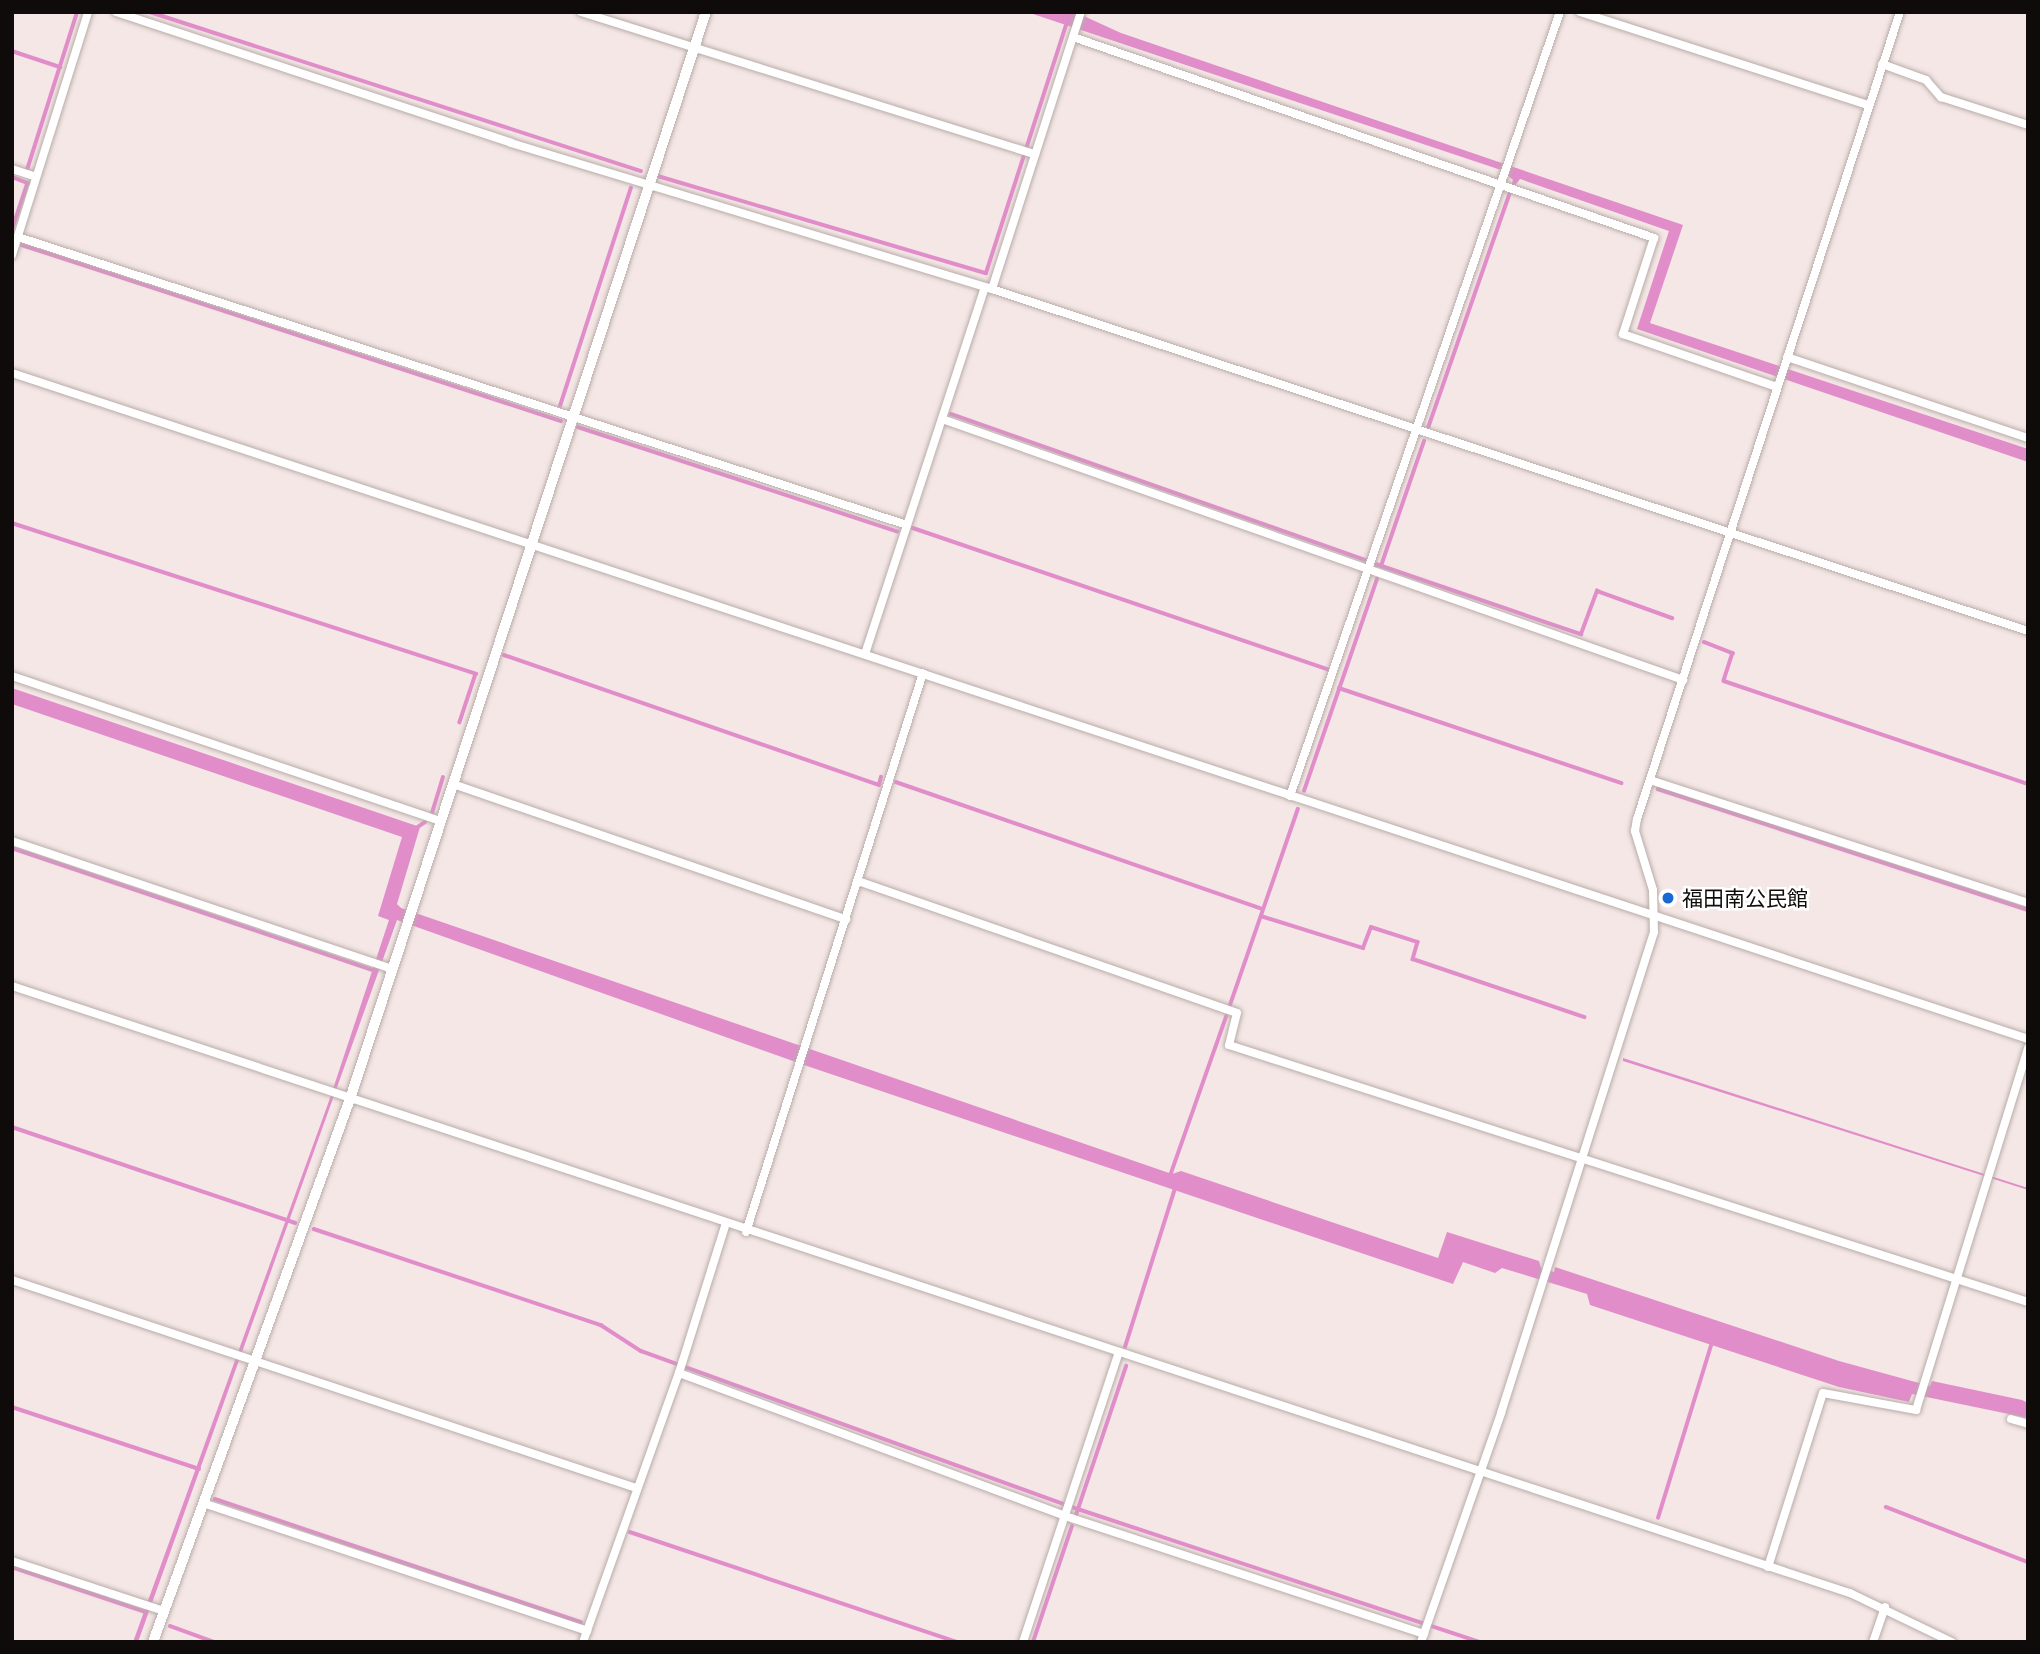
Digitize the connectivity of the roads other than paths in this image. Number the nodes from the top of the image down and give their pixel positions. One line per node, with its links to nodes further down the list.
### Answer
1 (88, 12): 16 (street)
2 (116, 12): 18 (street)
3 (581, 12): 10 (street)
4 (706, 12): 10 (street)
5 (1081, 12): 9 (street)
6 (1560, 12): 17 (street)
7 (1580, 12): 12 (street)
8 (1900, 12): 11 (street)
9 (1074, 34): 14 (street); 17 (street)
10 (693, 48): 14 (street); 18 (street)
11 (1882, 64): 12 (street); 13 (street)
12 (1868, 105): 22 (street)
13 (2028, 125)
14 (1029, 153): 21 (street)
15 (12, 169): 16 (street)
16 (36, 177): 19 (street)
17 (1506, 184): 24 (street); 27 (street)
18 (645, 186): 21 (street); 25 (street)
19 (18, 237): 20 (street); 25 (street)
20 (12, 255)
21 (989, 288): 26 (street); 27 (street)
22 (1787, 357): 24 (street); 28 (street)
23 (12, 373): 31 (street)
24 (1779, 383): 30 (street)
25 (571, 416): 29 (street); 31 (street)
26 (942, 419): 29 (street); 32 (street)
27 (1416, 431): 30 (street); 32 (street)
28 (2028, 438)
29 (907, 525): 34 (street)
30 (1730, 533): 33 (street); 37 (street)
31 (530, 544): 34 (street); 39 (street)
32 (1369, 569): 37 (street); 40 (street)
33 (2028, 631)
34 (864, 654): 35 (street)
35 (923, 673): 40 (street); 43 (street)
36 (12, 676): 41 (street)
37 (1683, 680): 38 (street)
38 (1650, 780): 44 (street); 46 (street)
39 (453, 784): 41 (street); 45 (street)
40 (1290, 796): 46 (street)
41 (441, 821): 47 (street)
42 (12, 841): 47 (street)
43 (858, 881): 45 (street); 52 (street)
44 (2028, 903)
45 (846, 919): 54 (street)
46 (1656, 919): 49 (street); 52 (street)
47 (393, 969): 51 (street)
48 (12, 986): 51 (street)
49 (2028, 1039)
50 (2028, 1048): 55 (street)
51 (350, 1099): 53 (street); 59 (street)
52 (1579, 1159): 55 (street); 63 (street)
53 (725, 1226): 54 (street); 60 (street)
54 (746, 1232): 58 (street)
55 (1954, 1279): 57 (street); 68 (street)
56 (12, 1280): 59 (street)
57 (2028, 1302)
58 (1118, 1354): 63 (street); 66 (street)
59 (255, 1361): 64 (street); 65 (street)
60 (681, 1367): 64 (street); 66 (street)
61 (2011, 1419): 62 (street)
62 (2028, 1424)
63 (1481, 1472): 68 (street); 72 (street)
64 (636, 1488): 71 (street)
65 (203, 1503): 70 (street); 71 (street)
66 (1066, 1513): 72 (street); 75 (street)
67 (12, 1561): 70 (street)
68 (1768, 1567): 69 (street)
69 (1885, 1607): 76 (street); 77 (street)
70 (159, 1609): 73 (street)
71 (587, 1631): 74 (street)
72 (1424, 1635)
73 (153, 1642)
74 (583, 1642)
75 (1023, 1642)
76 (1873, 1642)
77 (1952, 1642)

